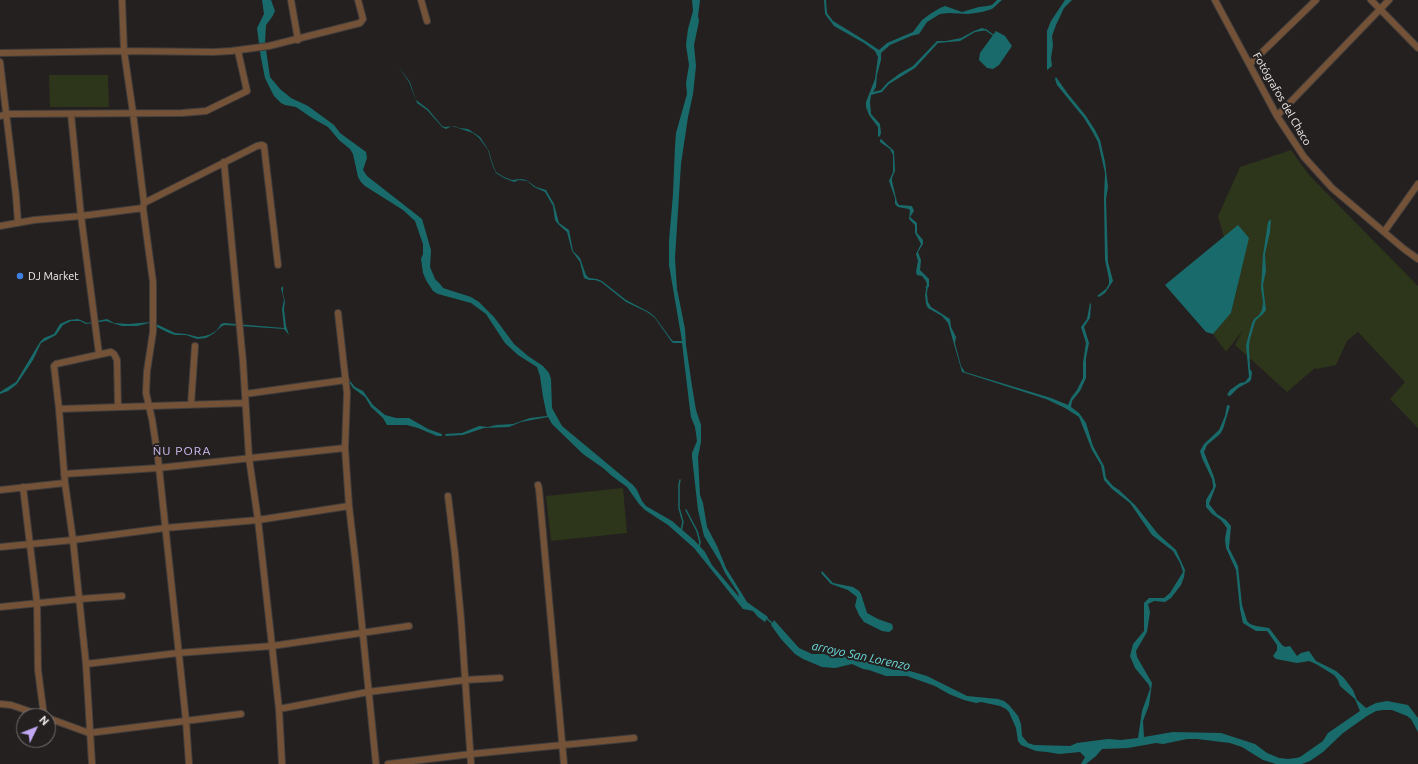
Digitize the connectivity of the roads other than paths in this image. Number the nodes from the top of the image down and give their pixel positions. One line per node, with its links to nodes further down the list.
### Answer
1 (291, 0): 11 (street)
2 (358, 0): 11 (street)
3 (421, 0): 10 (street)
4 (1215, 0): 17 (street, Fotógrafos del Chaco)
5 (1316, 0): 17 (street)
6 (1370, 0): 9 (street)
7 (1389, 0): 9 (street)
8 (122, 1): 13 (street)
9 (1380, 10): 12 (street); 22 (street)
10 (427, 21)
11 (298, 40): 14 (street)
12 (1418, 48)
13 (124, 51): 14 (street); 15 (street); 20 (street)
14 (238, 51): 20 (street)
15 (0, 53)
16 (0, 62): 18 (street)
17 (1250, 64): 22 (street, Fotógrafos del Chaco)
18 (7, 114): 19 (street); 21 (street); 27 (street)
19 (70, 114): 20 (street); 26 (street)
20 (133, 114): 25 (street)
21 (0, 116)
22 (1277, 116): 29 (street, Fotógrafos del Chaco)
23 (224, 162): 25 (street); 31 (street); 36 (street)
24 (1418, 184): 29 (street)
25 (144, 205): 26 (street); 39 (street)
26 (81, 216): 27 (street); 34 (street)
27 (18, 223): 28 (street)
28 (0, 226)
29 (1384, 232): 30 (street, Fotógrafos del Chaco)
30 (1418, 259)
31 (278, 265)
32 (338, 313): 35 (street)
33 (195, 346): 38 (street)
34 (99, 354): 40 (street); 41 (street)
35 (346, 380): 36 (street); 42 (street)
36 (246, 394): 37 (street)
37 (245, 402): 38 (street); 43 (street)
38 (191, 404): 39 (street)
39 (148, 406): 40 (street); 44 (street)
40 (118, 407): 41 (street)
41 (59, 409): 45 (street)
42 (345, 448): 43 (street); 51 (street)
43 (249, 458): 44 (street); 52 (street)
44 (158, 468): 45 (street); 53 (street)
45 (64, 474): 46 (street)
46 (65, 483): 48 (street); 54 (street)
47 (538, 485): 78 (street)
48 (24, 487): 49 (street); 55 (street)
49 (0, 490)
50 (448, 496): 67 (street)
51 (348, 506): 52 (street); 62 (street)
52 (258, 520): 53 (street); 63 (street)
53 (165, 528): 54 (street); 64 (street)
54 (73, 540): 55 (street); 58 (street)
55 (29, 544): 56 (street); 59 (street)
56 (0, 547)
57 (122, 596): 58 (street)
58 (79, 599): 59 (street); 65 (street)
59 (36, 603): 60 (street); 71 (street)
60 (0, 607)
61 (409, 626): 62 (street)
62 (362, 632): 63 (street); 68 (street)
63 (272, 646): 64 (street); 72 (street)
64 (178, 653): 65 (street); 75 (street)
65 (86, 664): 76 (street)
66 (500, 678): 67 (street)
67 (465, 680): 68 (street); 79 (street)
68 (368, 692): 72 (street); 83 (street)
69 (0, 704): 70 (street)
70 (20, 708)
71 (43, 708)
72 (279, 709): 82 (street)
73 (241, 714): 75 (street)
74 (56, 721): 76 (street)
75 (186, 721): 76 (street); 81 (street)
76 (90, 733): 80 (street)
77 (634, 738): 78 (street)
78 (562, 745): 79 (street); 86 (street)
79 (471, 754): 84 (street); 85 (street)
80 (92, 764)
81 (189, 764)
82 (282, 764)
83 (376, 764)
84 (388, 764)
85 (471, 764)
86 (564, 764)

